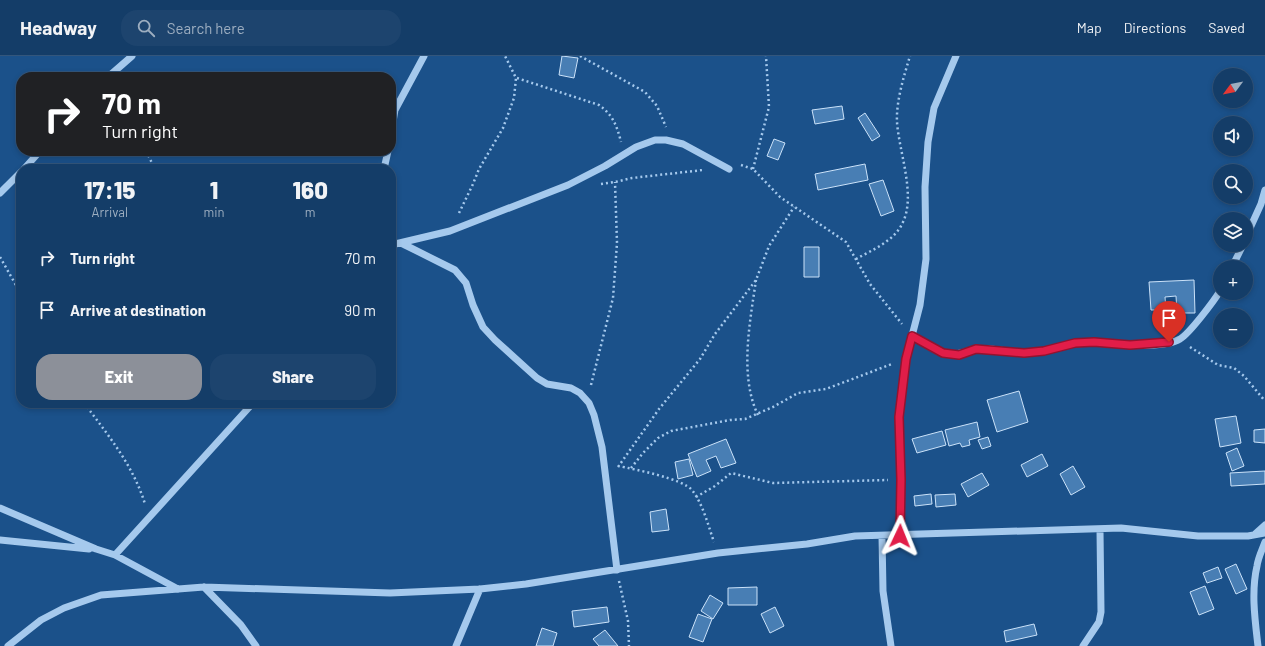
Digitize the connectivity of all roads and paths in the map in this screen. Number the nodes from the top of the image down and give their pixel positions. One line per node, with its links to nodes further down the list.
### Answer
1 (132, 56): 8 (street)
2 (424, 56): 10 (street)
3 (505, 56): 9 (path)
4 (580, 56): 11 (path)
5 (766, 56): 16 (path)
6 (910, 56): 28 (path)
7 (956, 56): 32 (street)
8 (114, 72)
9 (516, 78): 12 (path); 24 (path)
10 (396, 108)
11 (672, 141): 12 (street); 15 (street)
12 (623, 154): 24 (street)
13 (36, 156): 14 (street)
14 (28, 164)
15 (729, 169): 16 (path); 18 (path)
16 (753, 169): 22 (path)
17 (16, 177): 21 (street)
18 (615, 182): 19 (path); 36 (path)
19 (594, 184)
20 (1265, 190): 23 (street)
21 (0, 193)
22 (794, 207): 28 (path); 29 (path)
23 (1253, 222)
24 (450, 231): 25 (street)
25 (401, 243): 26 (street); 36 (street)
26 (396, 244)
27 (0, 257): 30 (path)
28 (856, 260): 32 (path)
29 (756, 280): 39 (path); 40 (path)
30 (16, 285)
31 (1213, 300): 33 (street)
32 (912, 336): 33 (street); 34 (street)
33 (1179, 340): 35 (path)
34 (906, 359): 39 (path); 42 (street)
35 (1265, 401)
36 (588, 403): 43 (street)
37 (88, 408): 46 (path)
38 (248, 408): 46 (street)
39 (758, 415): 41 (path)
40 (618, 466): 41 (path); 43 (path)
41 (632, 468): 44 (path)
42 (901, 480): 44 (path); 52 (street)
43 (605, 483): 58 (street)
44 (696, 497): 56 (path)
45 (0, 508): 55 (street)
46 (149, 516): 57 (street)
47 (1265, 525): 50 (street)
48 (1100, 530): 50 (street); 52 (street); 67 (street)
49 (1265, 533): 50 (street)
50 (1254, 535)
51 (882, 536): 52 (street); 56 (street); 66 (street)
52 (900, 536)
53 (0, 540): 55 (street)
54 (1265, 542): 68 (street)
55 (96, 549): 57 (street)
56 (718, 554): 58 (street)
57 (115, 555): 60 (street)
58 (617, 570): 61 (street); 65 (path)
59 (204, 587): 60 (street); 61 (street); 63 (street)
60 (178, 589): 62 (street)
61 (480, 589): 64 (street)
62 (8, 646)
63 (256, 646)
64 (456, 646)
65 (629, 646)
66 (891, 646)
67 (1083, 646)
68 (1258, 646)

